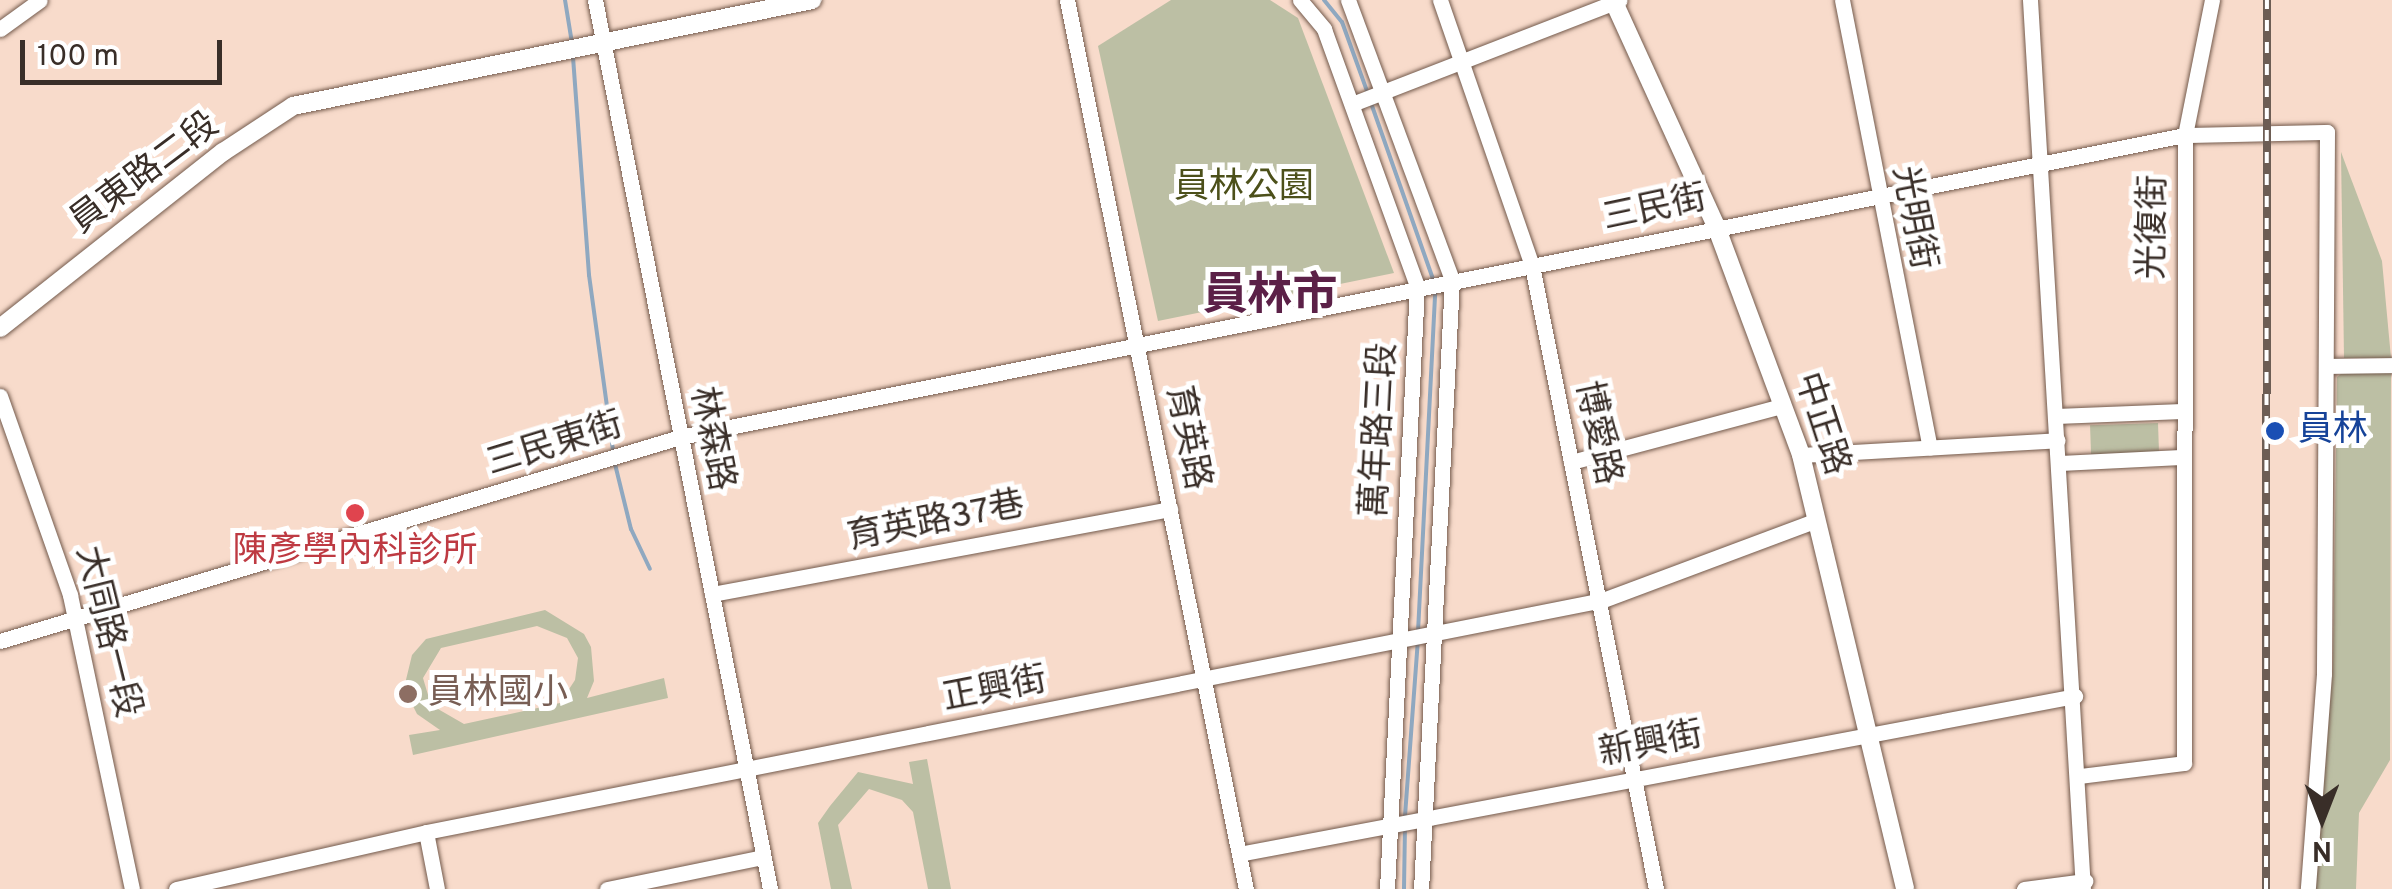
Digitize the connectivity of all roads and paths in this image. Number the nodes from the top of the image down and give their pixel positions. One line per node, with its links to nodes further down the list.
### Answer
1 (40, 0): 12 (street)
2 (595, 0): 13 (street, 林森路)
3 (812, 0): 13 (street, 員東路二段)
4 (1067, 0): 25 (street, 育英路)
5 (1300, 0): 16 (street, 萬年路三段)
6 (1348, 0): 15 (street, 萬年路三段)
7 (1440, 0): 14 (street, 博愛路)
8 (1615, 0): 14 (street); 20 (street, 中正路)
9 (1842, 0): 19 (street, 光明街)
10 (2030, 0): 18 (street)
11 (2212, 0): 17 (street, 光復街)
12 (0, 29)
13 (599, 42): 24 (street, 員東路二段); 32 (street, 林森路)
14 (1461, 62): 15 (street); 21 (street, 博愛路)
15 (1385, 92): 16 (street); 22 (street, 萬年路三段)
16 (1352, 104): 23 (street, 萬年路三段)
17 (2185, 135): 18 (street, 三民街); 27 (street, 三民街); 30 (street, 光復街)
18 (2039, 164): 19 (street, 三民街); 31 (street)
19 (1876, 193): 20 (street, 三民街); 34 (street, 光明街)
20 (1716, 226): 21 (street, 三民街); 29 (street, 中正路)
21 (1532, 266): 22 (street, 三民街); 37 (street, 博愛路)
22 (1452, 280): 23 (street, 三民街); 44 (street, 萬年路三段)
23 (1417, 286): 25 (street, 三民街); 45 (street, 萬年路三段)
24 (0, 328)
25 (1138, 345): 32 (street, 三民東街); 39 (street, 育英路)
26 (2392, 365): 27 (street)
27 (2330, 366): 70 (street)
28 (0, 396): 43 (street, 大同路一段)
29 (1782, 406): 35 (street, 中正路); 37 (street)
30 (2181, 411): 31 (street); 36 (street, 光復街)
31 (2057, 416): 33 (street)
32 (680, 438): 41 (street, 林森路); 43 (street, 三民東街)
33 (2058, 440): 34 (street); 38 (street)
34 (1930, 447): 35 (street)
35 (1801, 455): 40 (street, 中正路)
36 (2181, 457): 38 (street); 51 (street, 光復街)
37 (1571, 462): 42 (street, 博愛路)
38 (2060, 463): 48 (street)
39 (1170, 509): 41 (street, 育英路37巷); 47 (street, 育英路)
40 (1817, 520): 42 (street, 正興街); 49 (street, 中正路)
41 (712, 594): 50 (street, 林森路)
42 (1602, 600): 44 (street, 正興街); 52 (street, 博愛路)
43 (74, 618): 46 (street, 三民東街); 59 (street, 大同路一段)
44 (1431, 636): 45 (street, 正興街); 53 (street, 萬年路三段)
45 (1398, 640): 47 (street, 正興街); 54 (street, 萬年路三段)
46 (0, 641)
47 (1205, 679): 50 (street, 正興街); 56 (street, 育英路)
48 (2075, 696): 49 (street, 新興街); 51 (street)
49 (1872, 733): 52 (street, 新興街); 68 (street, 中正路)
50 (746, 771): 55 (street, 正興街); 57 (street, 林森路)
51 (2080, 776): 58 (street)
52 (1638, 779): 53 (street, 新興街); 67 (street, 博愛路)
53 (1420, 820): 54 (street, 新興街); 66 (street, 萬年路三段)
54 (1386, 826): 56 (street, 新興街); 65 (street, 萬年路三段)
55 (426, 832): 60 (street, 正興街); 61 (street)
56 (1239, 854): 64 (street, 育英路)
57 (763, 857): 62 (street); 63 (street, 林森路)
58 (2084, 885): 69 (street)
59 (132, 889)
60 (176, 889)
61 (438, 889)
62 (607, 889)
63 (770, 889)
64 (1246, 889)
65 (1387, 889)
66 (1420, 889)
67 (1656, 889)
68 (1906, 889)
69 (2024, 889)
70 (2308, 889)

